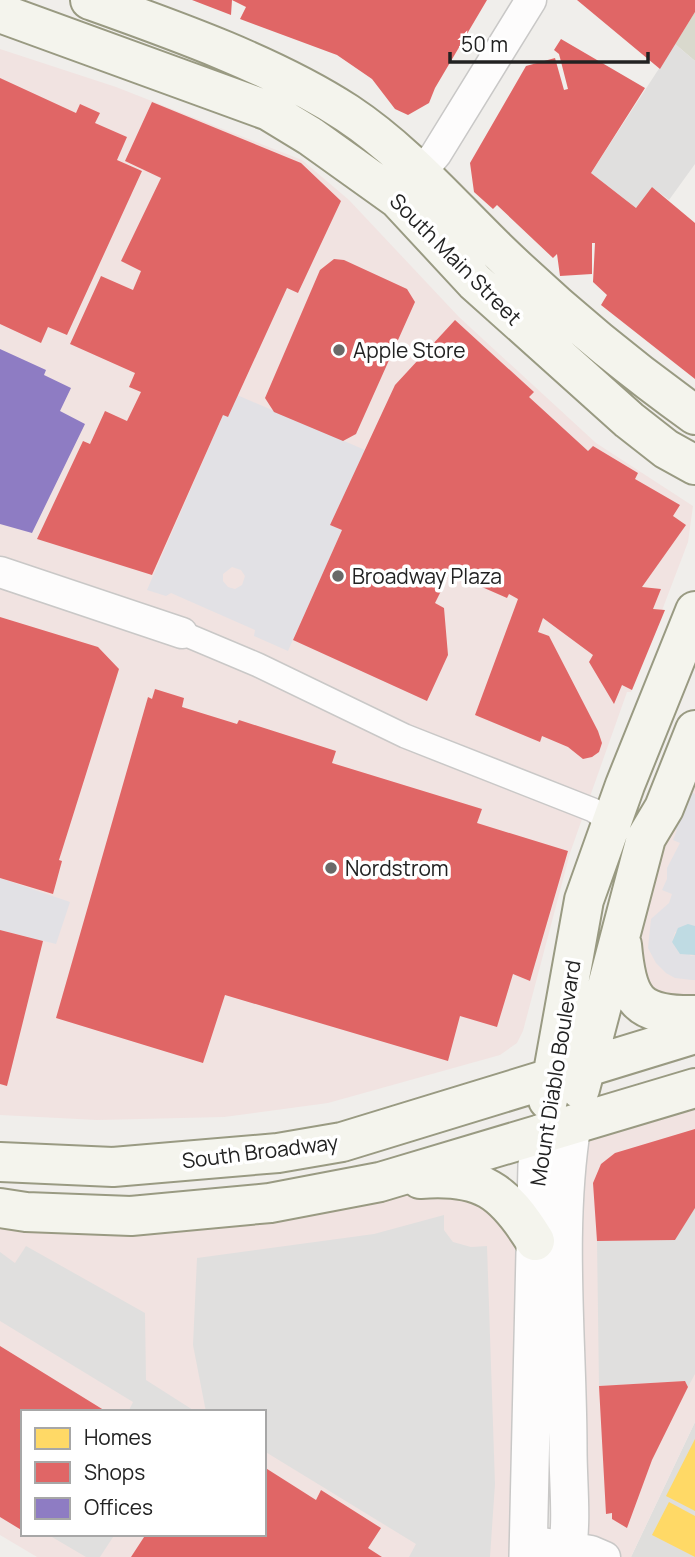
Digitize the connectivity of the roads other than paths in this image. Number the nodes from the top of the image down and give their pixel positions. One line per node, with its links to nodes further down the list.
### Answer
1 (90, 0): 4 (main road, South Main Street)
2 (531, 0): 4 (street)
3 (0, 13): 4 (main road, South Main Street)
4 (410, 186): 5 (main road, South Main Street); 6 (main road, South Main Street)
5 (695, 415)
6 (695, 465)
7 (0, 572): 9 (street)
8 (695, 611): 11 (main road, Mount Diablo Boulevard)
9 (182, 633): 11 (street)
10 (695, 730): 12 (main road, Mount Diablo Boulevard)
11 (612, 823): 15 (main road, Mount Diablo Boulevard)
12 (620, 931): 13 (main road); 15 (main road, Mount Diablo Boulevard)
13 (695, 1016)
14 (695, 1034): 15 (main road, South Broadway)
15 (568, 1073): 17 (main road, Mount Diablo Boulevard); 18 (main road, South Broadway)
16 (695, 1088): 17 (main road)
17 (557, 1129): 19 (main road); 21 (street, Mount Diablo Boulevard); 23 (street, Mount Diablo Boulevard)
18 (0, 1161)
19 (380, 1182): 20 (main road); 21 (main road)
20 (0, 1208)
21 (535, 1241): 22 (street, Mount Diablo Boulevard)
22 (529, 1549): 23 (street)
23 (567, 1553): 24 (street)
24 (605, 1557)

